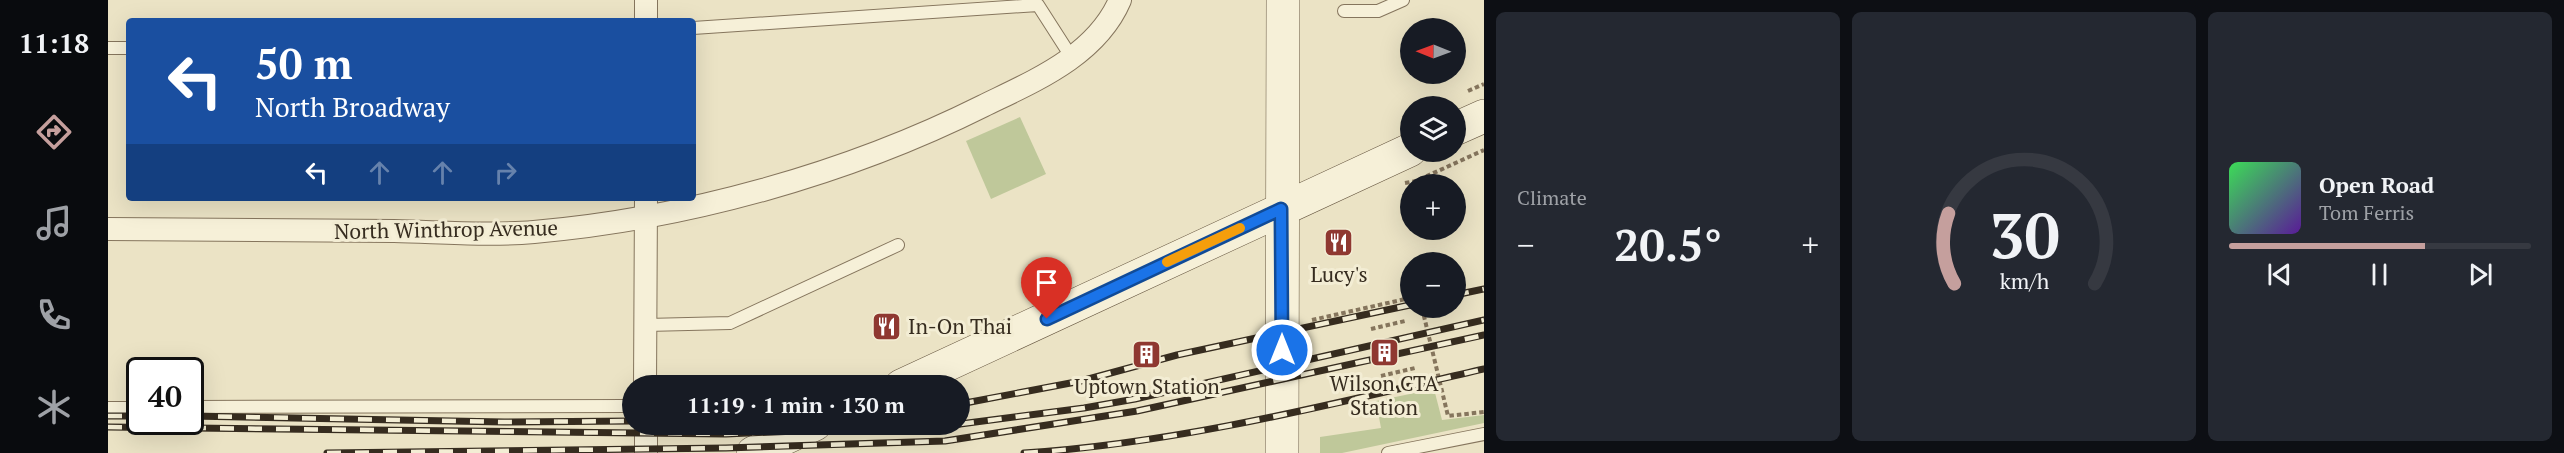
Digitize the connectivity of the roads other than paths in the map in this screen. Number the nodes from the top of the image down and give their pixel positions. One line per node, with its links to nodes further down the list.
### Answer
1 (646, 0): 6 (street)
2 (1120, 0): 10 (street, North Winthrop Avenue)
3 (1282, 0): 17 (main road)
4 (1403, 0): 5 (lane)
5 (1344, 11)
6 (646, 18)
7 (696, 28): 10 (lane)
8 (108, 48): 9 (lane)
9 (126, 48)
10 (1072, 58): 14 (street, North Winthrop Avenue)
11 (1484, 116): 12 (main road)
12 (1466, 124)
13 (1400, 155): 17 (main road)
14 (696, 198)
15 (681, 201): 16 (street, North Winthrop Avenue)
16 (646, 207): 18 (street, North Winthrop Avenue); 20 (street)
17 (1281, 209): 22 (main road); 32 (main road)
18 (108, 229)
19 (898, 244): 20 (lane)
20 (646, 325): 21 (street)
21 (645, 375)
22 (925, 375)
23 (622, 406): 24 (lane)
24 (204, 407)
25 (108, 408): 26 (lane)
26 (126, 408)
27 (1484, 434): 33 (lane)
28 (646, 435): 30 (street)
29 (791, 435): 31 (main road)
30 (646, 453)
31 (753, 453)
32 (1282, 453)
33 (1388, 453)

